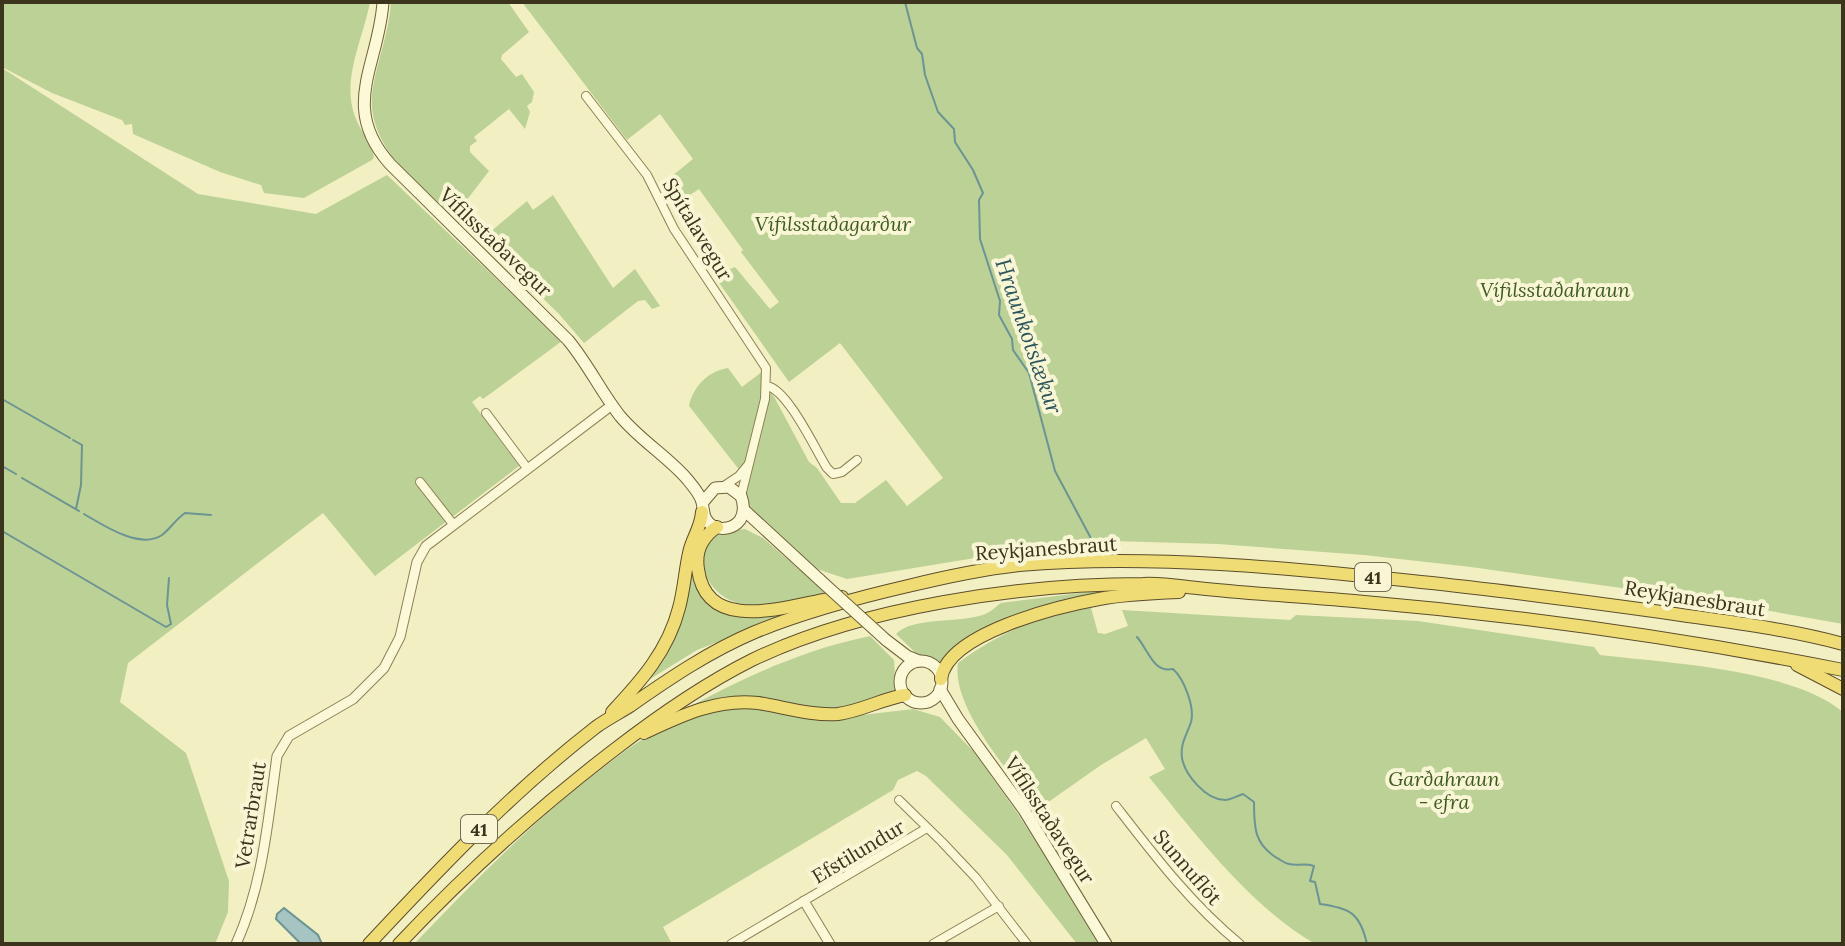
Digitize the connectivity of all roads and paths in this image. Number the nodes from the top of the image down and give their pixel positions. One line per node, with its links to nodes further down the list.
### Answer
1 (383, 2): 4 (main road, Vífilsstaðavegur)
2 (586, 96): 3 (street, Spítalavegur)
3 (767, 386): 6 (street, Spítalavegur); 7 (street)
4 (612, 405): 8 (street, Vetrarbraut); 9 (main road, Vífilsstaðavegur)
5 (486, 413): 8 (street)
6 (857, 460)
7 (750, 461): 11 (street); 12 (street)
8 (527, 468): 15 (street, Vetrarbraut)
9 (685, 477): 11 (main road, Vífilsstaðavegur); 13 (main road, Vífilsstaðavegur)
10 (420, 482): 15 (street)
11 (719, 487): 12 (main road, Vífilsstaðavegur); 13 (main road)
12 (741, 496): 14 (main road)
13 (702, 507): 16 (main road, Vífilsstaðavegur); 30 (highway)
14 (741, 516): 16 (main road); 20 (main road, Vífilsstaðavegur, bridge)
15 (453, 524): 37 (street, Vetrarbraut)
16 (717, 527): 18 (highway)
17 (1197, 588): 21 (highway, Reykjanesbraut / 41); 25 (highway); 31 (highway, Reykjanesbraut / 41)
18 (866, 595): 19 (highway, Reykjanesbraut / 41); 30 (highway, Reykjanesbraut / 41)
19 (1843, 641)
20 (890, 644): 22 (main road, Vífilsstaðavegur); 24 (main road, Vífilsstaðavegur)
21 (1783, 658): 23 (highway, Reykjanesbraut / 41); 26 (highway)
22 (919, 661): 24 (main road); 25 (main road, Vífilsstaðavegur)
23 (1843, 670)
24 (902, 672): 27 (main road, Vífilsstaðavegur)
25 (941, 684): 28 (main road); 29 (main road, Vífilsstaðavegur)
26 (1843, 689)
27 (905, 695): 28 (main road, Vífilsstaðavegur); 31 (highway)
28 (925, 702): 29 (main road, Vífilsstaðavegur)
29 (958, 719): 44 (main road, Vífilsstaðavegur)
30 (600, 724): 38 (highway, Reykjanesbraut / 41)
31 (620, 745): 39 (highway, Reykjanesbraut / 41)
32 (899, 800): 34 (street, Efstilundur)
33 (1116, 806): 45 (street, Sunnuflöt)
34 (927, 828): 35 (street, Efstilundur); 36 (street, Efstilundur)
35 (804, 901): 40 (street, Efstilundur); 41 (street)
36 (999, 906): 42 (street); 43 (street, Efstilundur)
37 (236, 944)
38 (369, 944)
39 (399, 944)
40 (731, 944)
41 (830, 944)
42 (933, 944)
43 (1027, 944)
44 (1106, 944)
45 (1240, 944)

